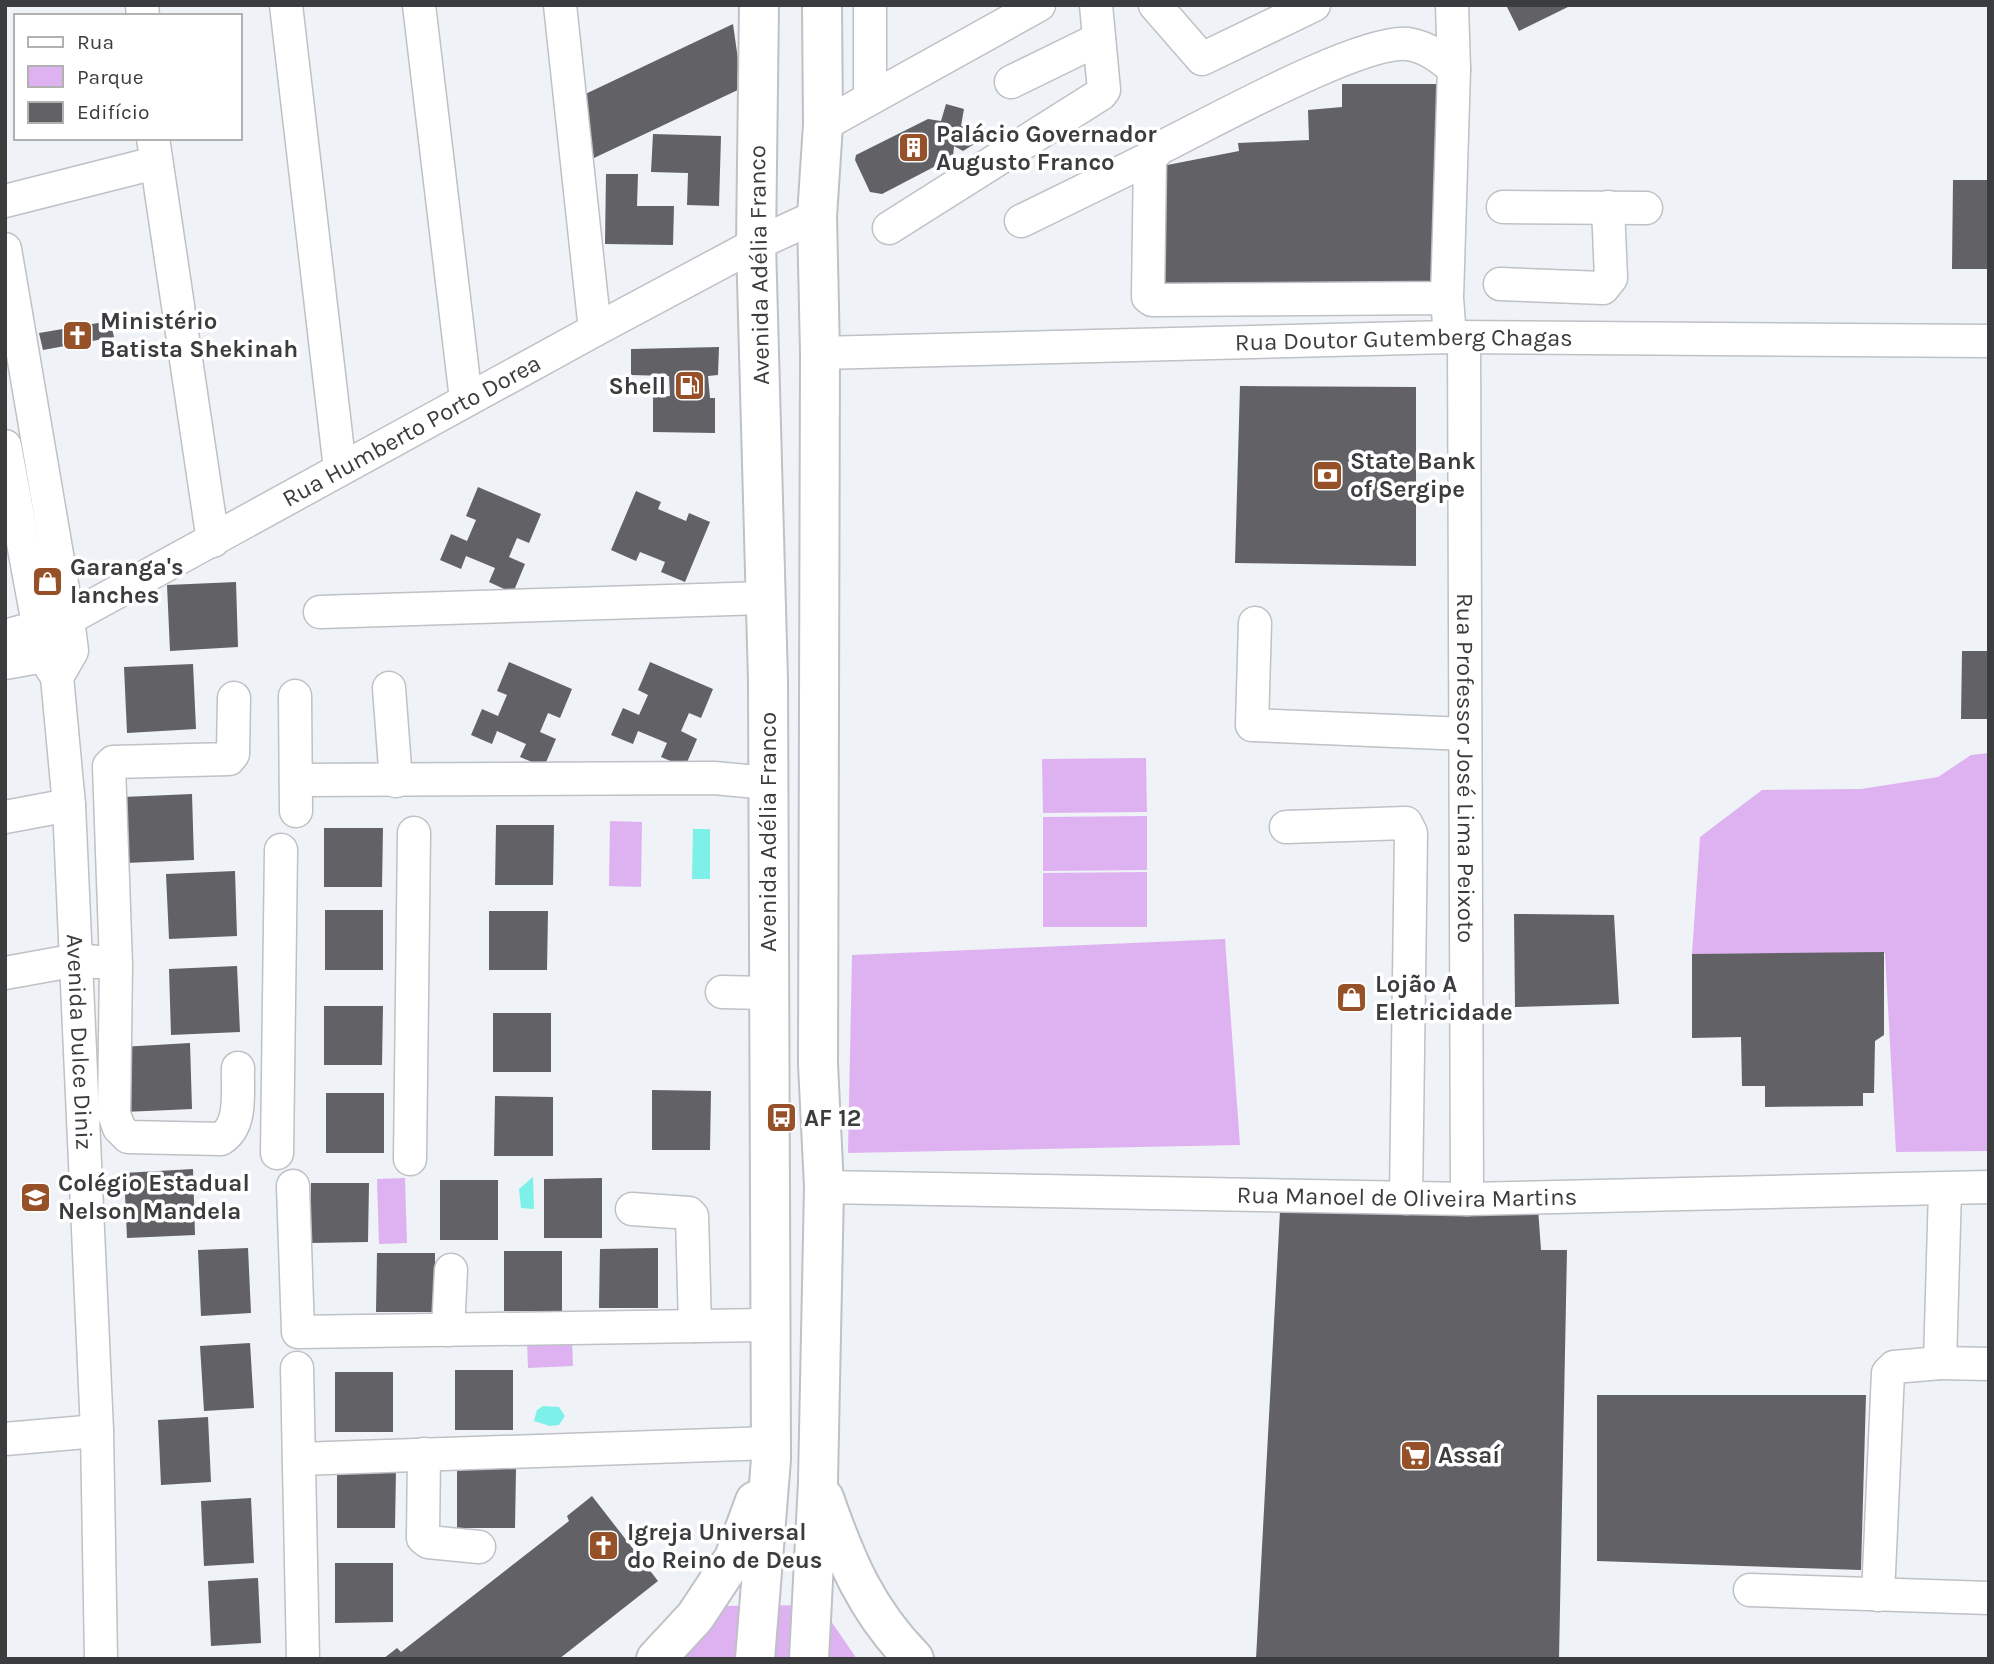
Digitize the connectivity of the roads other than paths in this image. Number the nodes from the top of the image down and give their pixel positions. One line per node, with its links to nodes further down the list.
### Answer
1 (286, 5): 36 (street)
2 (419, 5): 34 (street)
3 (560, 5): 29 (street)
4 (759, 5): 26 (main road, Avenida Adélia Franco)
5 (822, 5): 16 (main road, Avenida Adélia Franco)
6 (870, 5): 15 (street)
7 (1039, 5): 15 (street)
8 (1096, 5): 12 (street)
9 (1156, 5): 10 (street)
10 (1314, 5)
11 (1452, 5): 13 (street, Rua Professor José Lima Peixoto)
12 (1099, 39): 14 (street); 25 (street)
13 (1454, 69): 18 (street); 28 (street, Rua Professor José Lima Peixoto)
14 (1011, 82)
15 (870, 97): 16 (street)
16 (823, 125): 23 (main road, Avenida Adélia Franco)
17 (154, 151): 19 (street); 37 (street)
18 (1150, 158): 24 (street); 28 (street)
19 (5, 201)
20 (1503, 207): 21 (street)
21 (1608, 207): 22 (street); 30 (street)
22 (1646, 208)
23 (817, 216): 26 (street, Rua Humberto Porto Dorea); 33 (main road, Avenida Adélia Franco)
24 (1021, 221)
25 (889, 228)
26 (756, 244): 29 (street, Rua Humberto Porto Dorea); 38 (main road, Avenida Adélia Franco)
27 (5, 250): 42 (street, Avenida Dulce Diniz)
28 (1447, 298): 31 (street, Rua Professor José Lima Peixoto)
29 (595, 330): 34 (street, Rua Humberto Porto Dorea)
30 (1503, 337): 31 (street, Rua Doutor Gutemberg Chagas); 32 (street, Rua Doutor Gutemberg Chagas)
31 (1457, 338): 33 (street, Rua Doutor Gutemberg Chagas); 47 (street, Rua Professor José Lima Peixoto)
32 (1989, 341)
33 (820, 353): 66 (main road, Avenida Adélia Franco)
34 (466, 399): 36 (street, Rua Humberto Porto Dorea)
35 (5, 446): 42 (street, Avenida Dulce Diniz)
36 (340, 469): 37 (street, Rua Humberto Porto Dorea)
37 (213, 541): 42 (street, Rua Humberto Porto Dorea)
38 (766, 598): 39 (street); 50 (main road, Avenida Adélia Franco)
39 (320, 612)
40 (1255, 623): 47 (street)
41 (5, 636): 42 (street)
42 (56, 646): 43 (street); 51 (street, Avenida Dulce Diniz)
43 (5, 663)
44 (389, 688): 49 (street)
45 (295, 696): 48 (street)
46 (234, 698): 58 (street)
47 (1465, 734): 70 (street, Rua Professor José Lima Peixoto)
48 (296, 780): 49 (street); 52 (street)
49 (396, 780): 50 (street)
50 (768, 783): 61 (main road, Avenida Adélia Franco)
51 (69, 805): 53 (street); 57 (street, Avenida Dulce Diniz)
52 (296, 811)
53 (5, 817)
54 (1286, 827): 69 (street)
55 (414, 833): 64 (street)
56 (281, 850): 63 (street)
57 (77, 960): 58 (street); 59 (street); 79 (street, Avenida Dulce Diniz)
58 (116, 965): 62 (street)
59 (5, 973)
60 (722, 992): 61 (street)
61 (768, 993): 73 (main road, Avenida Adélia Franco)
62 (238, 1068)
63 (277, 1153)
64 (410, 1159)
65 (293, 1186): 75 (street)
66 (824, 1187): 69 (street, Rua Manoel de Oliveira Martins); 84 (main road, Avenida Adélia Franco)
67 (1989, 1187): 68 (street, Rua Manoel de Oliveira Martins)
68 (1945, 1190): 70 (street, Rua Manoel de Oliveira Martins); 76 (street)
69 (1406, 1198): 70 (street, Rua Manoel de Oliveira Martins)
70 (1467, 1199)
71 (632, 1209): 74 (street)
72 (451, 1270): 75 (street)
73 (770, 1325): 74 (street); 81 (main road, Avenida Adélia Franco)
74 (695, 1326): 75 (street)
75 (449, 1330)
76 (1940, 1363): 77 (street); 87 (street)
77 (1989, 1364)
78 (297, 1368): 83 (street)
79 (97, 1431): 80 (street); 89 (street, Avenida Dulce Diniz)
80 (5, 1439)
81 (771, 1451): 82 (street); 91 (main road); 92 (main road, Avenida Adélia Franco)
82 (424, 1454): 83 (street); 85 (street)
83 (299, 1459): 90 (street)
84 (818, 1482): 93 (main road, Avenida Adélia Franco); 94 (main road)
85 (479, 1547)
86 (1750, 1590): 87 (street)
87 (1878, 1595): 88 (street)
88 (1989, 1598)
89 (101, 1659)
90 (303, 1659)
91 (656, 1659)
92 (755, 1659)
93 (809, 1659)
94 (914, 1659)

